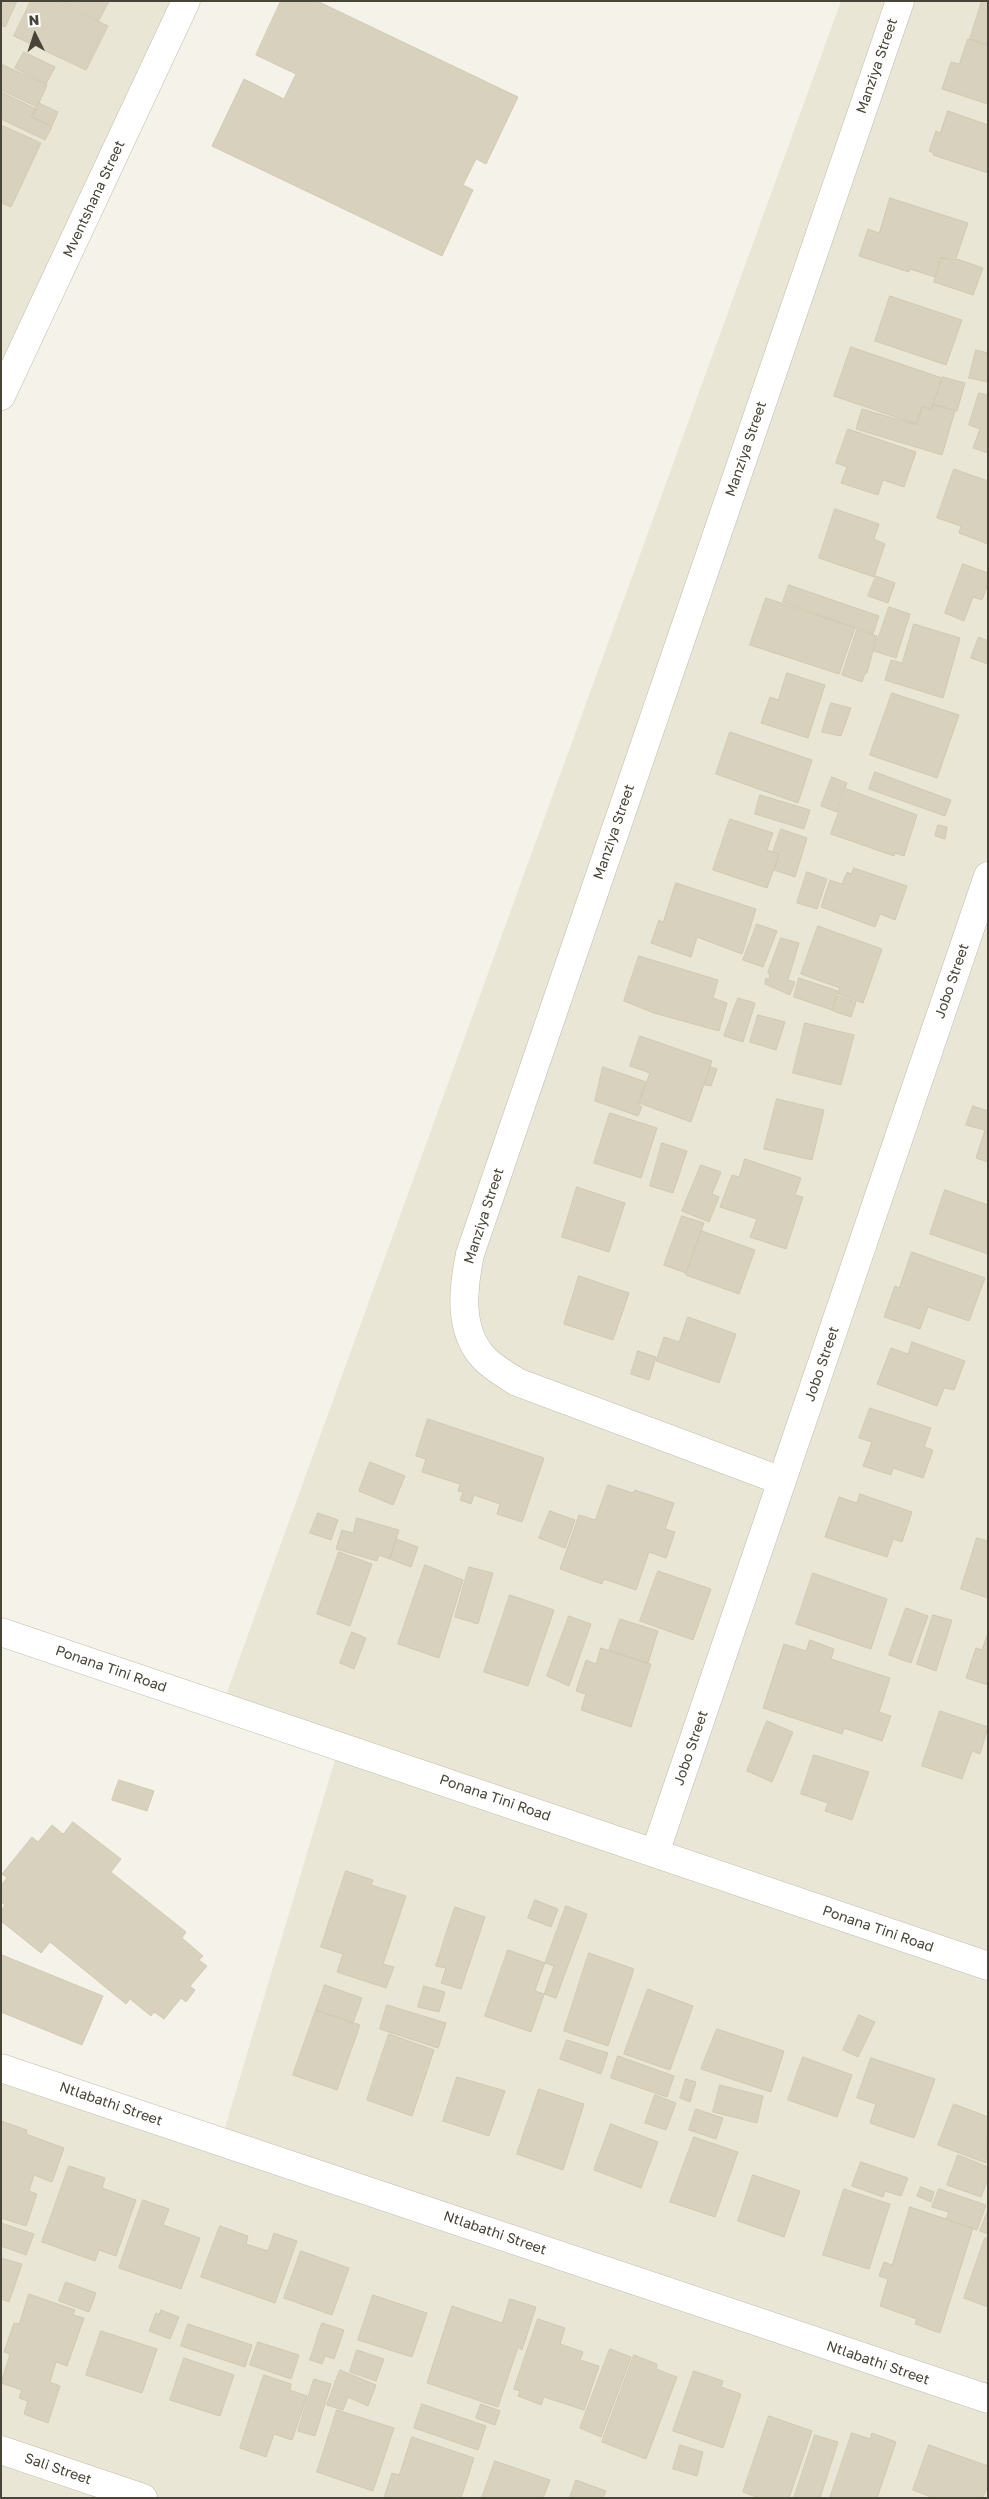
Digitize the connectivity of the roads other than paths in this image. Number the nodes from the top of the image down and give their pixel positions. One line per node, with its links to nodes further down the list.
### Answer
1 (186, 1): 3 (street, Mventshana Street)
2 (900, 1): 5 (street, Manziya Street)
3 (1, 396)
4 (988, 876): 5 (street, Jobo Street)
5 (782, 1481): 7 (street, Jobo Street)
6 (1, 1632): 7 (street, Ponana Tini Road)
7 (655, 1853): 8 (street, Ponana Tini Road)
8 (988, 1966)
9 (1, 2068): 10 (street, Ntlabathi Street)
10 (988, 2399)
11 (1, 2450): 12 (street, Sali Street)
12 (143, 2498)

